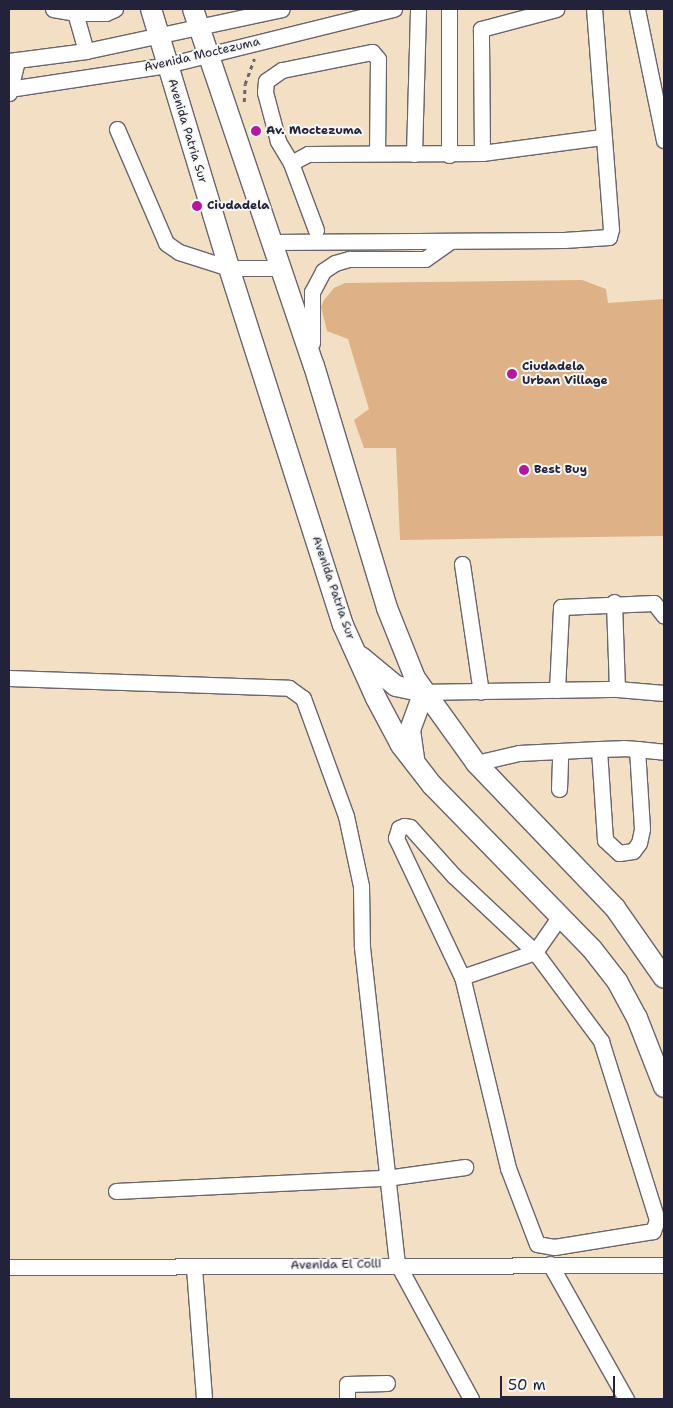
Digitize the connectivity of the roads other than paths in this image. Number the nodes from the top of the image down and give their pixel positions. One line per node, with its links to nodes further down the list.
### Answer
1 (53, 9): 11 (street)
2 (116, 9): 11 (street)
3 (151, 9): 13 (main road, Avenida Patria Sur)
4 (278, 9): 12 (street)
5 (394, 9): 15 (street, Avenida Moctezuma)
6 (418, 9): 26 (street)
7 (448, 9): 27 (street)
8 (556, 9): 24 (street)
9 (594, 9): 22 (street)
10 (637, 9): 18 (street)
11 (75, 13): 14 (street)
12 (196, 17): 13 (street); 15 (main road)
13 (158, 34): 14 (street); 17 (main road, Avenida Patria Sur)
14 (86, 51): 16 (street)
15 (207, 54): 17 (street, Avenida Moctezuma); 30 (main road)
16 (13, 60): 19 (street)
17 (168, 65): 19 (street, Avenida Moctezuma); 32 (main road, Avenida Patria Sur)
18 (657, 65): 20 (street)
19 (9, 91)
20 (661, 109): 23 (street)
21 (117, 129): 32 (street)
22 (602, 137): 24 (street); 31 (street)
23 (664, 140)
24 (482, 153): 27 (street)
25 (377, 154): 26 (street); 28 (street); 28 (street)
26 (414, 154): 27 (street)
27 (449, 154)
28 (291, 163): 29 (street)
29 (316, 230)
30 (272, 242): 31 (street); 33 (main road)
31 (449, 242): 34 (street)
32 (229, 268): 33 (street); 38 (main road, Avenida Patria Sur)
33 (281, 268): 34 (main road)
34 (314, 366): 42 (main road)
35 (462, 564): 43 (street)
36 (614, 602): 37 (street); 40 (street); 41 (street)
37 (664, 616)
38 (354, 650): 42 (main road); 49 (main road, Avenida Patria Sur)
39 (9, 678): 58 (street)
40 (616, 689): 41 (street); 44 (street)
41 (557, 690): 43 (street)
42 (424, 692): 43 (street); 49 (main road); 50 (main road)
43 (482, 692)
44 (664, 693)
45 (599, 749): 46 (street); 46 (street); 47 (street)
46 (637, 749): 48 (street)
47 (560, 751): 50 (street); 51 (street)
48 (664, 752)
49 (414, 762): 52 (main road, Avenida Patria Sur)
50 (476, 763): 55 (main road)
51 (559, 789)
52 (560, 916): 53 (street); 56 (main road, Avenida Patria Sur)
53 (535, 952): 54 (street); 54 (street); 54 (street)
54 (462, 977)
55 (664, 978)
56 (664, 1087)
57 (465, 1167): 58 (street)
58 (386, 1178): 59 (street); 60 (street)
59 (116, 1191)
60 (397, 1263): 61 (street, Avenida El Colli); 64 (street, Avenida El Colli); 68 (street)
61 (550, 1264): 62 (street, Avenida El Colli); 69 (street)
62 (664, 1264)
63 (9, 1268): 64 (street, Avenida El Colli)
64 (194, 1268): 66 (street)
65 (387, 1382): 67 (street)
66 (204, 1399)
67 (347, 1399)
68 (470, 1399)
69 (626, 1399)

